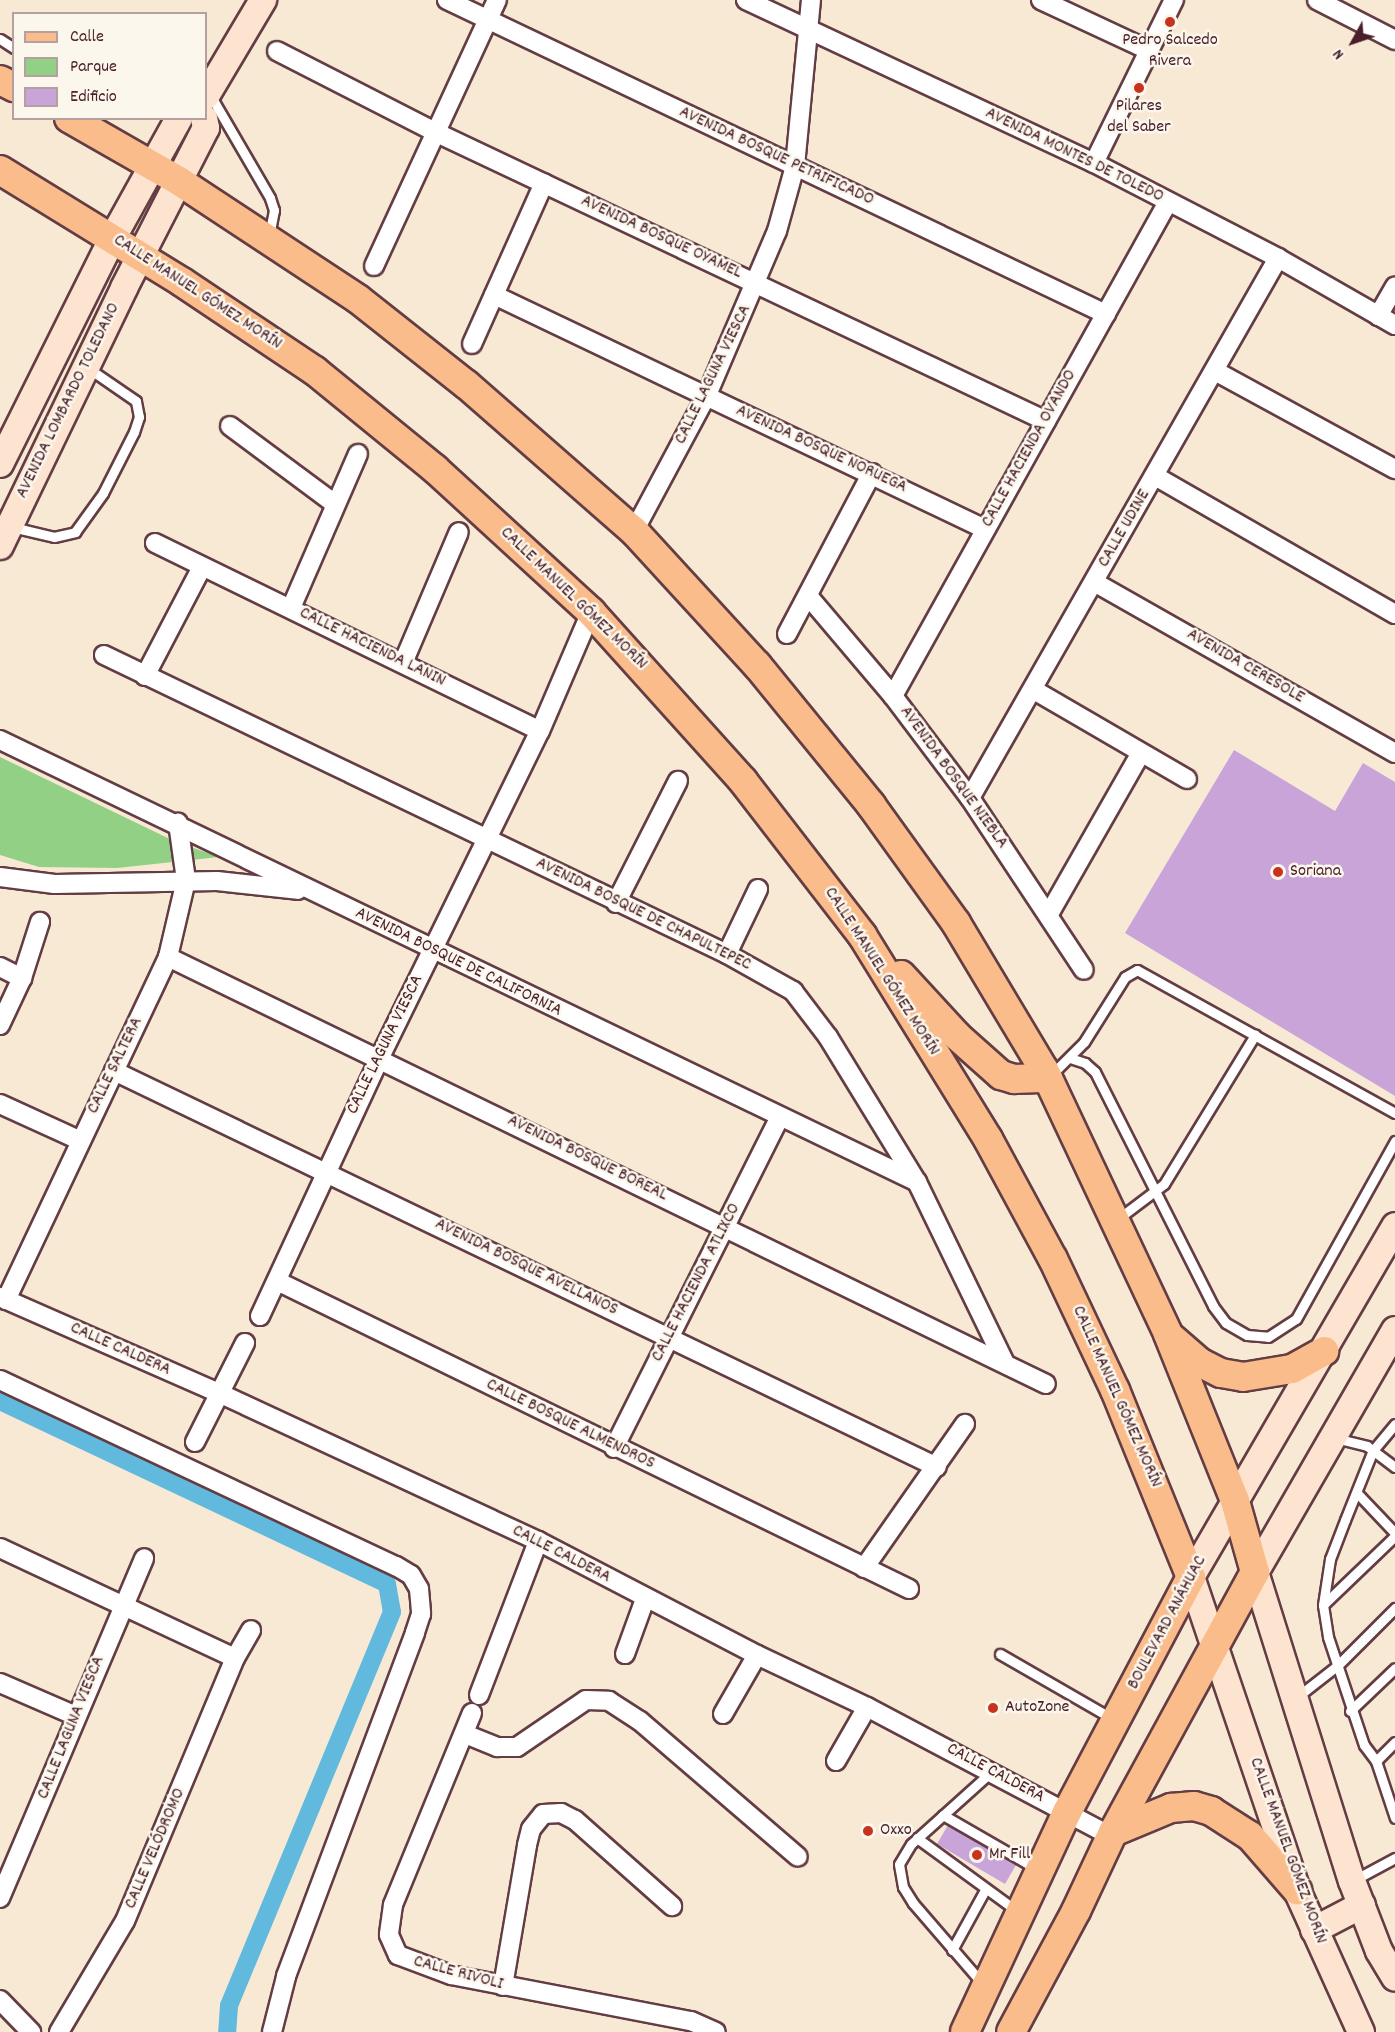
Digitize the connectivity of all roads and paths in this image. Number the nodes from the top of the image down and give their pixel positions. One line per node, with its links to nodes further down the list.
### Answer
1 (263, 0): 14 (street)
2 (447, 0): 9 (street, AVENIDA BOSQUE PETRIFICADO)
3 (497, 0): 9 (street)
4 (746, 0): 10 (street, AVENIDA MONTES DE TOLEDO)
5 (811, 0): 10 (street, CALLE LAGUNA VIESCA)
6 (1041, 0): 12 (street)
7 (1174, 0): 12 (street)
8 (1317, 0): 11 (street)
9 (487, 20): 19 (street); 22 (street, AVENIDA BOSQUE PETRIFICADO)
10 (808, 28): 20 (street, AVENIDA MONTES DE TOLEDO); 22 (street, CALLE LAGUNA VIESCA)
11 (1395, 40)
12 (1149, 50): 20 (street)
13 (277, 51): 19 (street, AVENIDA BOSQUE OYAMEL)
14 (207, 90)
15 (207, 94): 27 (lane)
16 (75, 120): 21 (main road)
17 (178, 120): 21 (street, AVENIDA LOMBARDO TOLEDANO)
18 (204, 120): 24 (street, AVENIDA LOMBARDO TOLEDANO)
19 (435, 132): 25 (street, AVENIDA BOSQUE OYAMEL); 31 (street)
20 (1094, 163): 26 (street, AVENIDA MONTES DE TOLEDO)
21 (152, 165): 24 (main road); 28 (street, AVENIDA LOMBARDO TOLEDANO)
22 (795, 166): 32 (street, CALLE LAGUNA VIESCA); 35 (street, AVENIDA BOSQUE PETRIFICADO)
23 (0, 170): 28 (main road, CALLE MANUEL GÓMEZ MORÍN)
24 (179, 181): 27 (main road); 29 (street, AVENIDA LOMBARDO TOLEDANO)
25 (544, 183): 32 (street, AVENIDA BOSQUE OYAMEL); 34 (street)
26 (1168, 202): 30 (street, AVENIDA MONTES DE TOLEDO); 35 (street, CALLE HACIENDA OVANDO)
27 (268, 238): 51 (main road)
28 (112, 239): 29 (main road, CALLE MANUEL GÓMEZ MORÍN); 45 (street, AVENIDA LOMBARDO TOLEDANO)
29 (140, 256): 39 (street, AVENIDA LOMBARDO TOLEDANO); 59 (main road, CALLE MANUEL GÓMEZ MORÍN)
30 (1278, 258): 36 (street, AVENIDA MONTES DE TOLEDO); 40 (street, CALLE UDINE)
31 (374, 266)
32 (758, 284): 41 (street, CALLE LAGUNA VIESCA); 42 (street, AVENIDA BOSQUE OYAMEL)
33 (1395, 286): 36 (street)
34 (494, 295): 38 (street); 41 (street, AVENIDA BOSQUE NORUEGA)
35 (1106, 314): 42 (street, CALLE HACIENDA OVANDO)
36 (1378, 316): 37 (street, AVENIDA MONTES DE TOLEDO)
37 (1395, 326)
38 (472, 344)
39 (86, 366): 53 (street, AVENIDA LOMBARDO TOLEDANO); 53 (lane)
40 (1215, 371): 46 (street); 48 (street, CALLE UDINE)
41 (706, 395): 47 (street, AVENIDA BOSQUE NORUEGA); 51 (street, CALLE LAGUNA VIESCA)
42 (1046, 421): 50 (street, CALLE HACIENDA OVANDO)
43 (230, 426): 49 (street)
44 (358, 454): 49 (street)
45 (0, 464)
46 (1395, 469)
47 (872, 473): 50 (street, AVENIDA BOSQUE NORUEGA); 57 (street)
48 (1155, 476): 56 (street, CALLE UDINE); 60 (street)
49 (335, 504): 58 (street)
50 (985, 529): 66 (street, CALLE HACIENDA OVANDO)
51 (634, 531): 95 (main road)
52 (459, 532): 63 (street)
53 (5, 536)
54 (155, 543): 55 (street, CALLE HACIENDA LANIN)
55 (202, 567): 58 (street, CALLE HACIENDA LANIN); 64 (street)
56 (1094, 582): 65 (street, CALLE UDINE); 70 (street, AVENIDA CERESOLE)
57 (809, 597): 61 (street); 66 (street, AVENIDA BOSQUE NIEBLA)
58 (291, 608): 63 (street, CALLE HACIENDA LANIN)
59 (591, 612): 67 (street, CALLE LAGUNA VIESCA); 83 (main road, CALLE MANUEL GÓMEZ MORÍN)
60 (1395, 614)
61 (787, 634)
62 (104, 655): 64 (street, AVENIDA BOSQUE DE CHAPULTEPEC)
63 (403, 663): 67 (street, CALLE HACIENDA LANIN)
64 (145, 676): 75 (street, AVENIDA BOSQUE DE CHAPULTEPEC)
65 (1034, 690): 69 (street); 73 (street, CALLE UDINE)
66 (893, 696): 73 (street, AVENIDA BOSQUE NIEBLA)
67 (540, 731): 75 (street, CALLE LAGUNA VIESCA)
68 (0, 740): 74 (street, AVENIDA BOSQUE DE CALIFORNIA)
69 (1140, 753): 71 (street); 81 (street)
70 (1395, 753)
71 (1187, 779)
72 (678, 781): 80 (street)
73 (970, 798): 81 (street, AVENIDA BOSQUE NIEBLA)
74 (178, 823): 77 (street, CALLE SALTERA); 79 (street, AVENIDA BOSQUE DE CALIFORNIA)
75 (488, 841): 80 (street, AVENIDA BOSQUE DE CHAPULTEPEC); 84 (street, CALLE LAGUNA VIESCA)
76 (0, 877): 77 (street)
77 (186, 880): 79 (street); 86 (street, CALLE SALTERA)
78 (758, 890): 85 (street)
79 (314, 892): 84 (street, AVENIDA BOSQUE DE CALIFORNIA)
80 (616, 903): 85 (street, AVENIDA BOSQUE DE CHAPULTEPEC)
81 (1049, 914): 88 (street, AVENIDA BOSQUE NIEBLA)
82 (40, 922): 89 (street)
83 (862, 935): 95 (main road); 136 (main road, CALLE MANUEL GÓMEZ MORÍN)
84 (431, 951): 92 (street, CALLE LAGUNA VIESCA); 98 (street, AVENIDA BOSQUE DE CALIFORNIA)
85 (727, 954): 102 (street, AVENIDA BOSQUE DE CHAPULTEPEC)
86 (168, 957): 92 (street, AVENIDA BOSQUE BOREAL); 94 (street, CALLE SALTERA)
87 (0, 968): 89 (street)
88 (1084, 970)
89 (22, 978): 90 (street)
90 (0, 1025)
91 (1255, 1035): 93 (lane); 97 (lane); 103 (lane)
92 (380, 1057): 101 (street, CALLE LAGUNA VIESCA); 106 (street, AVENIDA BOSQUE BOREAL)
93 (1070, 1058): 95 (lane); 103 (lane)
94 (114, 1071): 99 (street, CALLE SALTERA); 101 (street, AVENIDA BOSQUE AVELLANOS)
95 (1048, 1077): 104 (main road)
96 (0, 1104): 99 (street)
97 (1395, 1113)
98 (779, 1119): 102 (street, AVENIDA BOSQUE DE CALIFORNIA); 106 (street, CALLE HACIENDA ATLIXCO)
99 (79, 1140): 108 (street, CALLE SALTERA)
100 (1395, 1142): 103 (lane)
101 (325, 1173): 107 (street, CALLE LAGUNA VIESCA); 112 (street, AVENIDA BOSQUE AVELLANOS)
102 (917, 1182): 116 (street, AVENIDA BOSQUE DE CHAPULTEPEC)
103 (1156, 1192): 104 (lane)
104 (1115, 1221): 111 (main road)
105 (1395, 1226): 115 (street, BOULEVARD ANÁHUAC)
106 (725, 1227): 112 (street, CALLE HACIENDA ATLIXCO); 116 (street, AVENIDA BOSQUE BOREAL)
107 (276, 1281): 109 (street, CALLE LAGUNA VIESCA); 124 (street, CALLE BOSQUE ALMENDROS)
108 (3, 1299): 119 (street, CALLE CALDERA)
109 (260, 1316)
110 (1395, 1330): 114 (street)
111 (1168, 1334): 115 (main road); 129 (main road)
112 (670, 1337): 124 (street, CALLE HACIENDA ATLIXCO); 126 (street, AVENIDA BOSQUE AVELLANOS)
113 (245, 1343): 119 (street)
114 (1388, 1347): 122 (street)
115 (1324, 1352): 129 (street, BOULEVARD ANÁHUAC)
116 (1005, 1363): 118 (street, AVENIDA BOSQUE BOREAL)
117 (0, 1380): 188 (street)
118 (1046, 1384)
119 (219, 1393): 123 (street); 131 (street, CALLE CALDERA)
120 (965, 1424): 126 (street)
121 (1395, 1424): 125 (lane)
122 (1332, 1438): 125 (lane); 135 (street)
123 (195, 1442)
124 (614, 1448): 134 (street, CALLE BOSQUE ALMENDROS)
125 (1374, 1450): 127 (lane); 128 (lane)
126 (937, 1467): 134 (street)
127 (1395, 1467)
128 (1357, 1492): 130 (lane); 140 (lane)
129 (1235, 1501): 135 (main road); 136 (street, BOULEVARD ANÁHUAC)
130 (1395, 1534): 140 (lane)
131 (538, 1541): 138 (street, CALLE CALDERA); 151 (street)
132 (0, 1548): 139 (street)
133 (144, 1558): 139 (street, CALLE LAGUNA VIESCA)
134 (864, 1568): 137 (street, CALLE BOSQUE ALMENDROS)
135 (1255, 1572): 143 (main road); 152 (street)
136 (1191, 1577): 143 (street, CALLE MANUEL GÓMEZ MORÍN); 158 (main road, BOULEVARD ANÁHUAC)
137 (909, 1589)
138 (645, 1599): 144 (street); 146 (street, CALLE CALDERA)
139 (124, 1604): 147 (street); 157 (street, CALLE LAGUNA VIESCA)
140 (1323, 1605): 148 (lane)
141 (1395, 1608): 148 (lane)
142 (251, 1630): 147 (street, CALLE VELÓDROMO)
143 (1213, 1643): 168 (main road); 175 (street, CALLE MANUEL GÓMEZ MORÍN)
144 (625, 1654)
145 (1000, 1654): 158 (lane)
146 (757, 1655): 153 (street, CALLE CALDERA); 156 (street)
147 (235, 1658): 187 (street, CALLE VELÓDROMO)
148 (1338, 1665): 152 (lane); 154 (lane)
149 (1395, 1668): 154 (lane)
150 (0, 1683): 157 (street)
151 (479, 1695)
152 (1295, 1698): 173 (street)
153 (867, 1707): 161 (street); 163 (street, CALLE CALDERA)
154 (1350, 1711): 162 (lane)
155 (472, 1713): 159 (street, CALLE RIVOLI)
156 (723, 1714)
157 (74, 1715): 176 (street, CALLE LAGUNA VIESCA)
158 (1115, 1720): 165 (main road, BOULEVARD ANÁHUAC)
159 (465, 1734): 170 (street); 183 (street, CALLE RIVOLI)
160 (1395, 1742): 162 (lane)
161 (836, 1761)
162 (1376, 1761): 164 (lane)
163 (991, 1772): 165 (street, CALLE CALDERA); 166 (lane)
164 (1392, 1801): 167 (lane)
165 (1067, 1812): 168 (street, CALLE CALDERA); 172 (main road, BOULEVARD ANÁHUAC)
166 (943, 1815): 169 (lane); 172 (lane)
167 (1395, 1818)
168 (1112, 1834): 175 (main road); 191 (main road)
169 (917, 1838): 174 (lane); 181 (lane)
170 (798, 1857)
171 (1395, 1858): 173 (lane)
172 (1039, 1870): 179 (main road, BOULEVARD ANÁHUAC)
173 (1352, 1881): 177 (street)
174 (985, 1890): 179 (lane); 181 (lane)
175 (1298, 1890): 180 (street, CALLE MANUEL GÓMEZ MORÍN)
176 (0, 1898)
177 (1362, 1905): 180 (street); 182 (street)
178 (672, 1906): 183 (street)
179 (1020, 1913): 184 (main road, BOULEVARD ANÁHUAC)
180 (1314, 1930): 192 (street, CALLE MANUEL GÓMEZ MORÍN)
181 (952, 1950): 184 (lane)
182 (1395, 1978)
183 (503, 1986): 189 (street, CALLE RIVOLI)
184 (986, 1987): 190 (main road, BOULEVARD ANÁHUAC)
185 (0, 2000): 186 (street)
186 (31, 2032)
187 (59, 2032)
188 (272, 2032)
189 (716, 2032)
190 (965, 2032)
191 (1011, 2032)
192 (1361, 2032)

